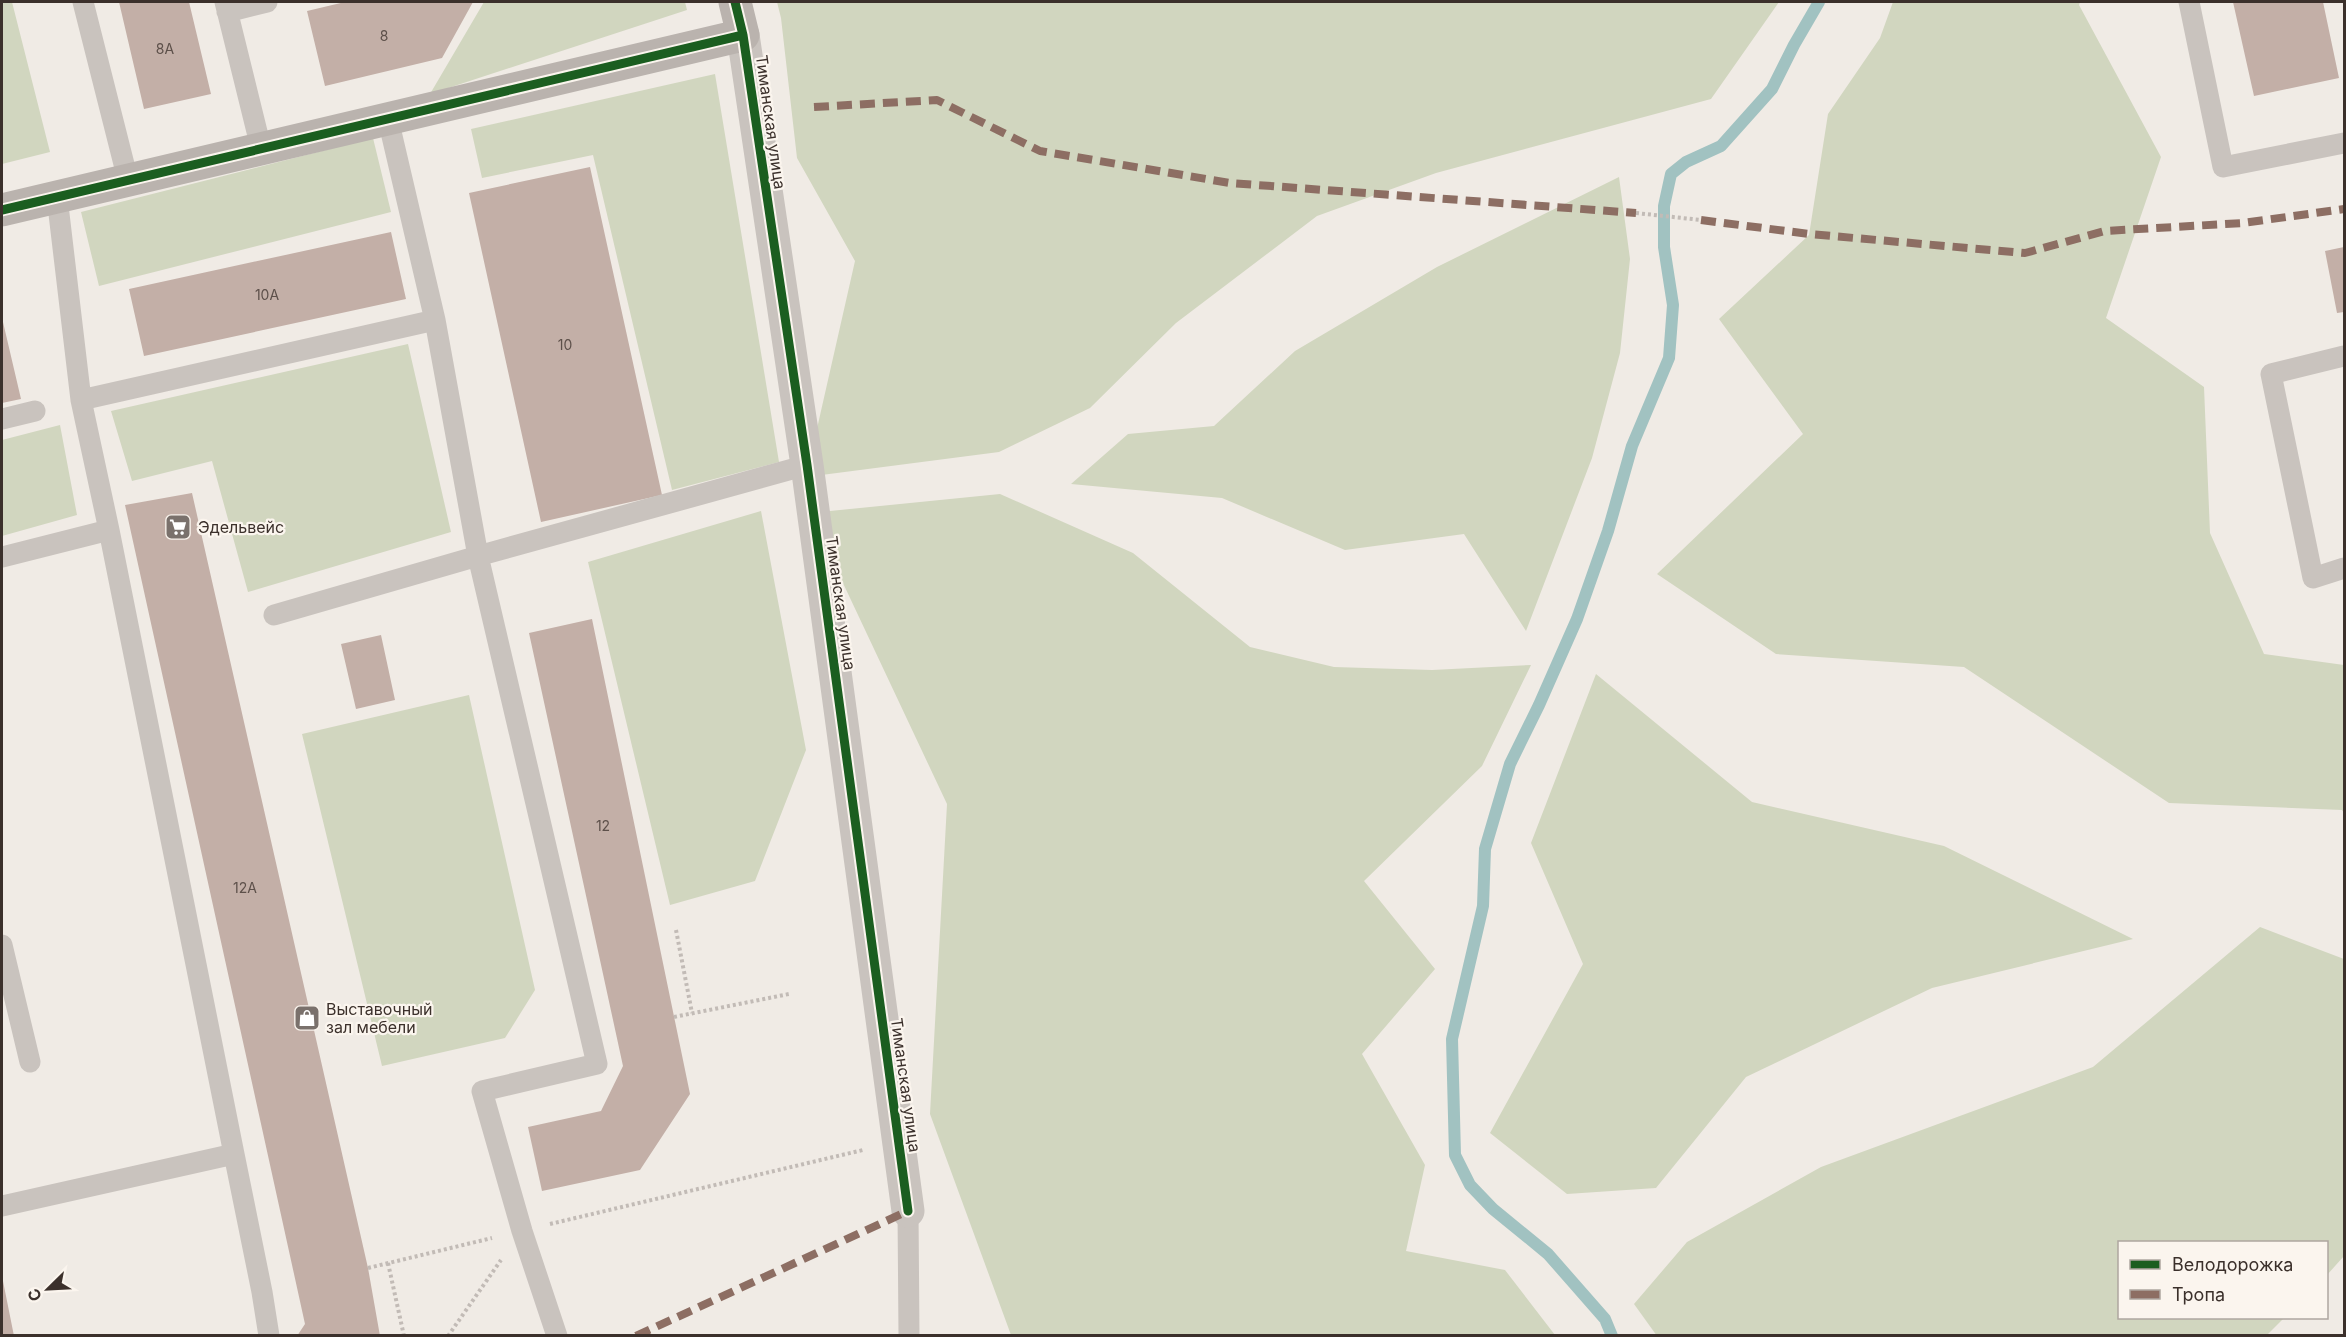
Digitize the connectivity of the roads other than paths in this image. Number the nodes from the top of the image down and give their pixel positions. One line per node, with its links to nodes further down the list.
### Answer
1 (83, 2): 10 (lane)
2 (267, 2): 5 (lane)
3 (735, 2): 6 (street, Тиманская улица)
4 (2189, 2): 8 (lane)
5 (226, 7): 9 (lane)
6 (743, 35): 7 (street); 18 (street, Тиманская улица)
7 (388, 118): 9 (street); 13 (lane)
8 (2344, 143)
9 (261, 148): 10 (street)
10 (128, 180): 11 (street)
11 (57, 196): 12 (street); 15 (lane)
12 (2, 210)
13 (435, 320): 15 (lane); 20 (lane)
14 (2344, 356): 22 (lane)
15 (81, 400): 19 (lane)
16 (35, 411): 17 (lane)
17 (2, 419)
18 (807, 465): 20 (lane); 28 (street, Тиманская улица)
19 (109, 530): 21 (lane); 26 (lane)
20 (478, 556): 23 (lane); 30 (lane)
21 (2, 557)
22 (2344, 568)
23 (274, 615)
24 (2, 945): 25 (lane)
25 (30, 1062)
26 (234, 1154): 27 (lane); 29 (lane)
27 (2, 1206)
28 (908, 1211): 31 (lane)
29 (269, 1335)
30 (557, 1335)
31 (909, 1335)

